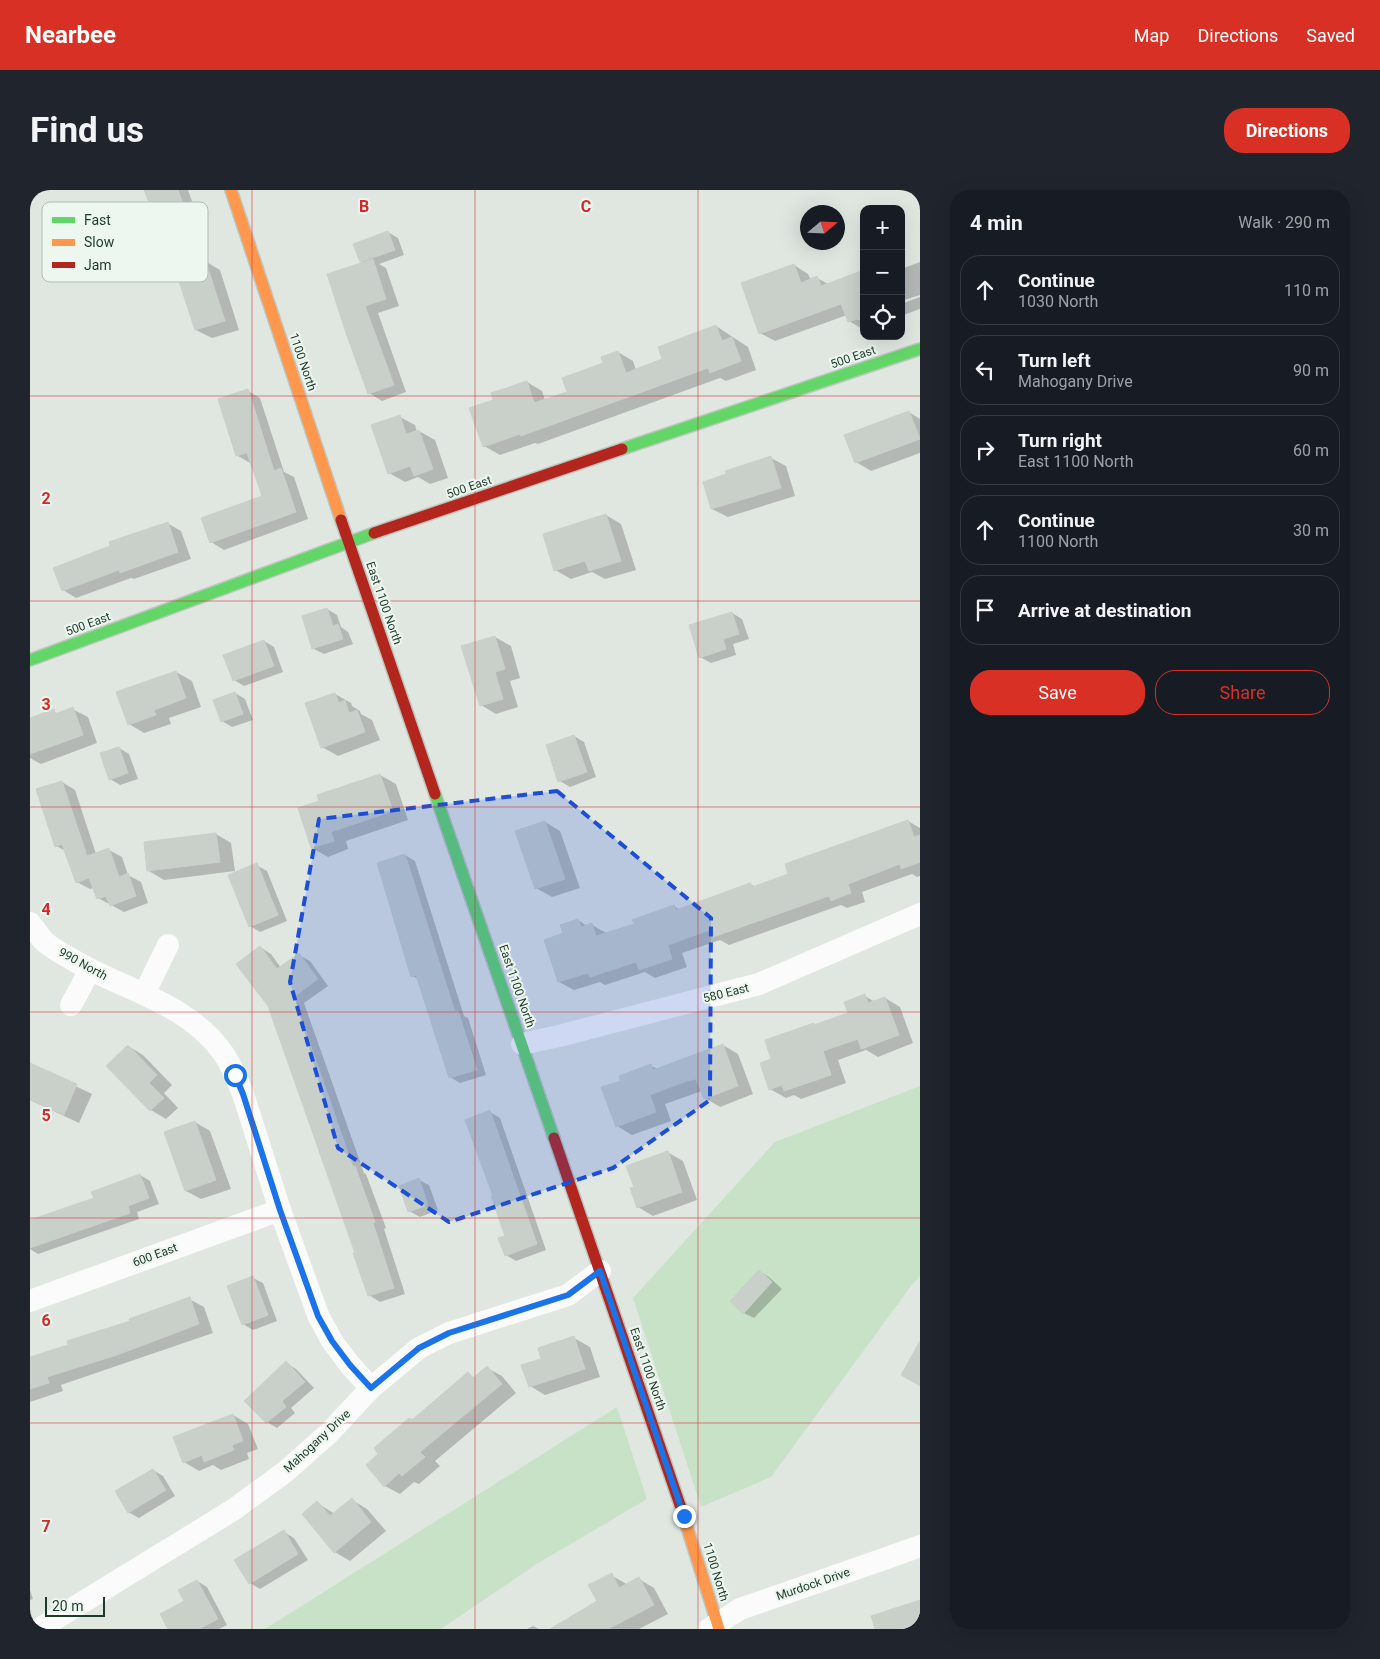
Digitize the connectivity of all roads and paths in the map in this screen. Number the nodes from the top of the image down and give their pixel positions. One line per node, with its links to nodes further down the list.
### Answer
1 (231, 190): 3 (street, 1100 North)
2 (920, 349): 3 (street, 500 East)
3 (348, 542): 4 (street, 500 East); 11 (street, East 1100 North)
4 (30, 660)
5 (920, 914): 11 (street, 580 East)
6 (30, 923): 8 (street, 990 North)
7 (168, 945): 9 (street)
8 (90, 970): 9 (street, 990 North); 10 (street)
9 (144, 994): 12 (street, 990 North)
10 (71, 1005)
11 (522, 1044): 13 (street, East 1100 North)
12 (280, 1210): 14 (street, 600 East); 15 (street, 990 North)
13 (600, 1271): 15 (street, Mahogany Drive); 16 (street, East 1100 North)
14 (30, 1301)
15 (371, 1388): 19 (street, Mahogany Drive)
16 (657, 1439): 18 (street, 1100 North)
17 (920, 1546): 18 (street, Murdock Drive)
18 (715, 1627)
19 (39, 1629)

